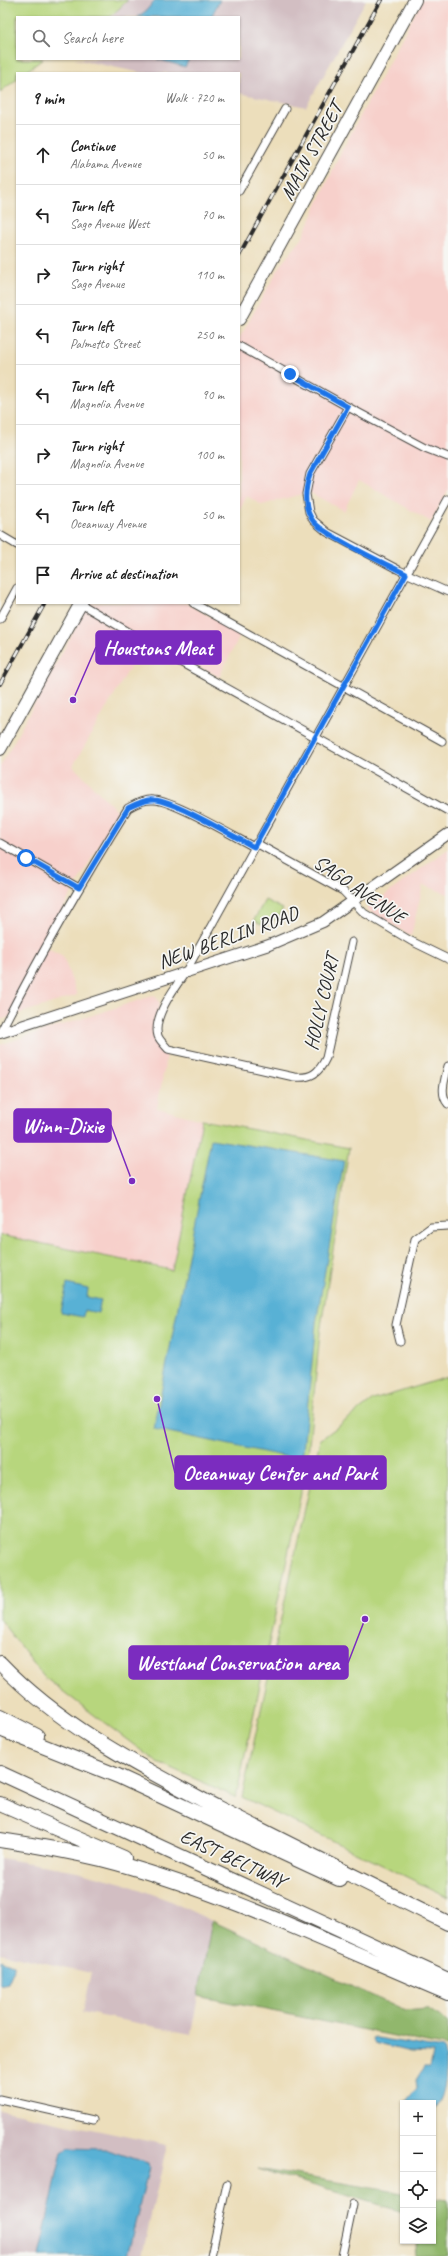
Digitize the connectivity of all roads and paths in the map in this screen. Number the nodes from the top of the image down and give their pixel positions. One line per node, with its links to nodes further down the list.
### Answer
1 (415, 0): 4 (main road, MAIN STREET)
2 (285, 109): 3 (street)
3 (240, 189)
4 (240, 317)
5 (240, 347): 6 (street)
6 (348, 407): 7 (street); 11 (street)
7 (448, 457)
8 (448, 499): 11 (street)
9 (0, 535): 10 (street)
10 (16, 544)
11 (406, 574): 13 (street); 17 (street)
12 (16, 590): 16 (street)
13 (448, 592)
14 (81, 604): 18 (street); 20 (main road)
15 (195, 604): 17 (street)
16 (0, 619)
17 (343, 686): 18 (street); 19 (street)
18 (316, 736): 21 (street); 24 (street)
19 (442, 740)
20 (1, 749)
21 (448, 811)
22 (448, 834): 26 (street, NEW BERLIN ROAD)
23 (0, 843): 25 (street)
24 (255, 845): 25 (street, SAGO AVENUE); 26 (street, SAGO AVENUE); 29 (street)
25 (79, 888): 30 (street)
26 (354, 902): 28 (street, SAGO AVENUE); 29 (street, NEW BERLIN ROAD)
27 (352, 942): 29 (street, HOLLY COURT)
28 (448, 959)
29 (185, 973): 30 (street, NEW BERLIN ROAD)
30 (0, 1033)
31 (448, 1066): 32 (street)
32 (448, 1104)
33 (448, 1226): 34 (street)
34 (400, 1341)
35 (0, 1663): 43 (highway)
36 (0, 1717): 39 (highway)
37 (0, 1729): 39 (highway, EAST BELTWAY)
38 (0, 1773): 45 (highway, EAST BELTWAY)
39 (118, 1776): 44 (highway, EAST BELTWAY)
40 (0, 1804): 42 (highway)
41 (0, 1840): 42 (highway)
42 (226, 1901): 46 (highway)
43 (448, 1923)
44 (448, 1929)
45 (448, 1980)
46 (448, 1993)
47 (0, 2099): 48 (street)
48 (93, 2120)
49 (227, 2184): 51 (street)
50 (353, 2204): 52 (street)
51 (211, 2256)
52 (342, 2256)

